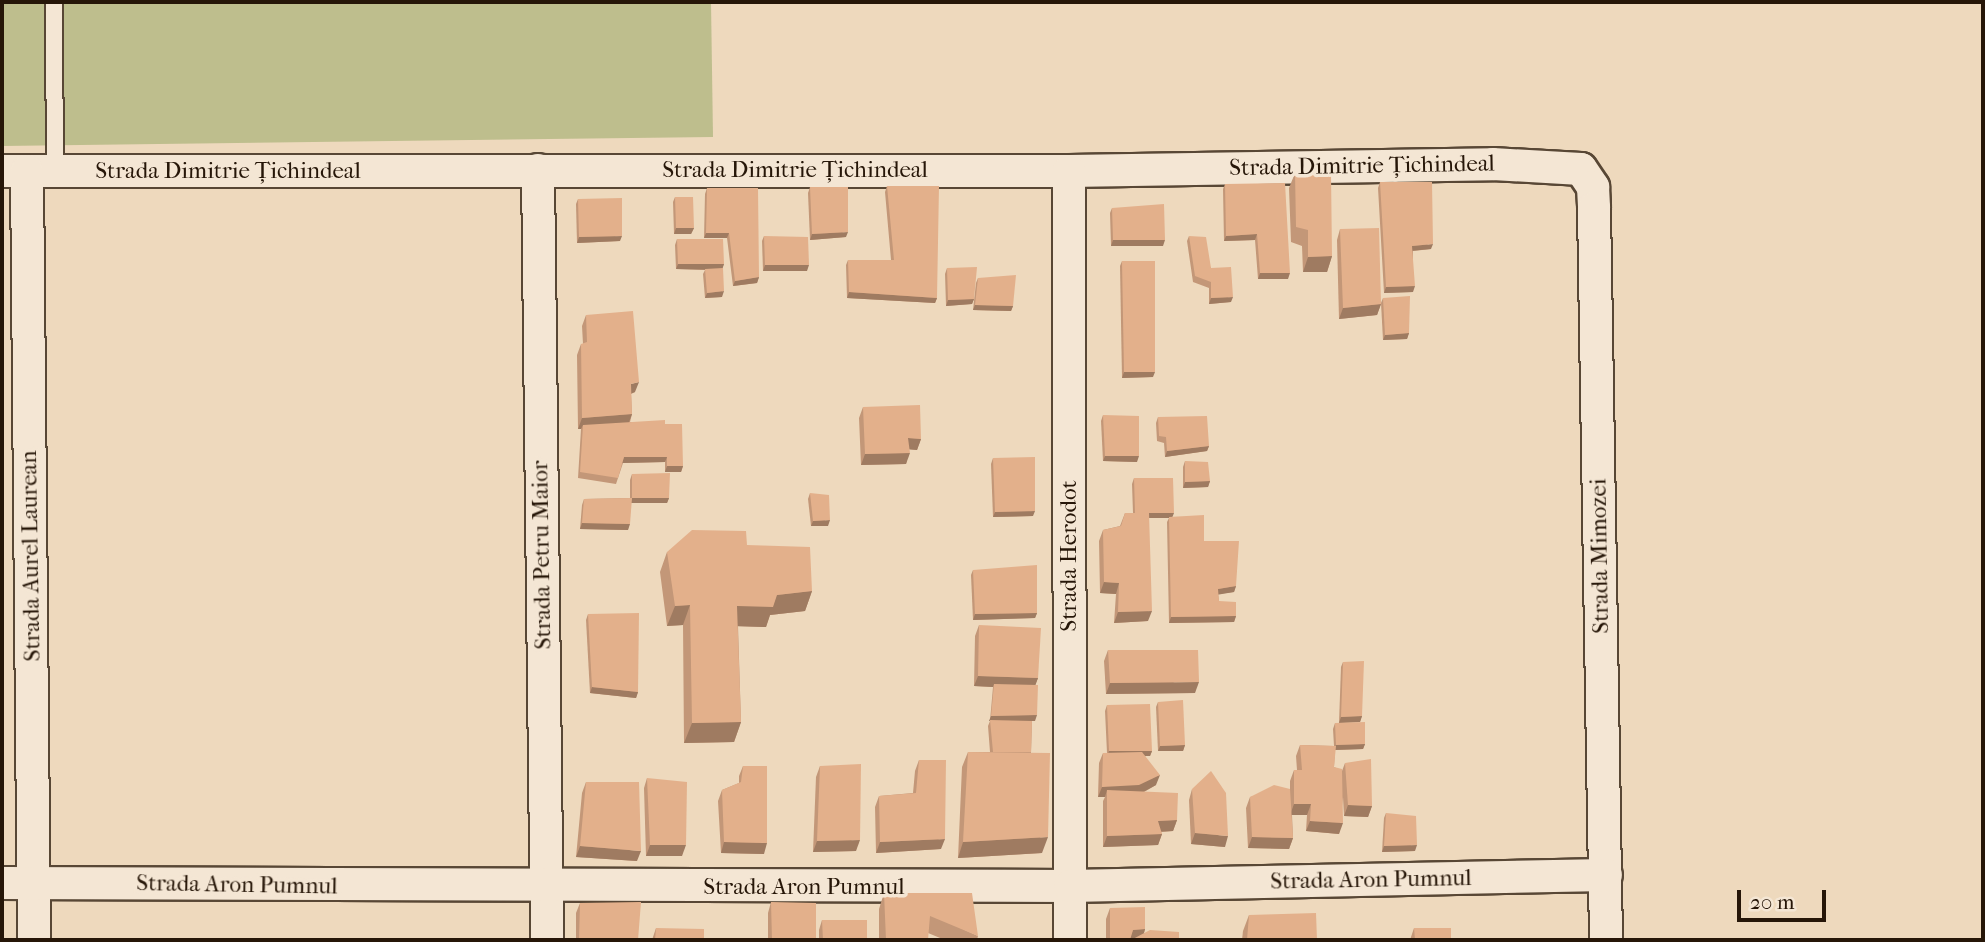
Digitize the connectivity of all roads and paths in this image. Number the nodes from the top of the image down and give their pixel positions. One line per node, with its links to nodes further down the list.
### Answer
1 (54, 2): 3 (lane)
2 (538, 170): 3 (street, Strada Dimitrie Țichindeal); 4 (street, Strada Dimitrie Țichindeal); 10 (street, Strada Petru Maior)
3 (28, 171): 8 (street, Strada Aurel Laurean)
4 (1069, 171): 5 (street, Strada Dimitrie Țichindeal); 9 (street, Strada Herodot)
5 (1587, 174): 6 (street, Strada Mimozei)
6 (1606, 875): 9 (street, Strada Aron Pumnul); 14 (street, Strada Mimozei)
7 (2, 883): 8 (street, Strada Aron Pumnul)
8 (34, 883): 10 (street, Strada Aron Pumnul); 11 (street, Strada Aurel Laurean)
9 (1070, 886): 10 (street, Strada Aron Pumnul); 13 (street, Strada Herodot)
10 (546, 887): 12 (street, Strada Petru Maior)
11 (34, 940)
12 (547, 940)
13 (1070, 940)
14 (1606, 940)

